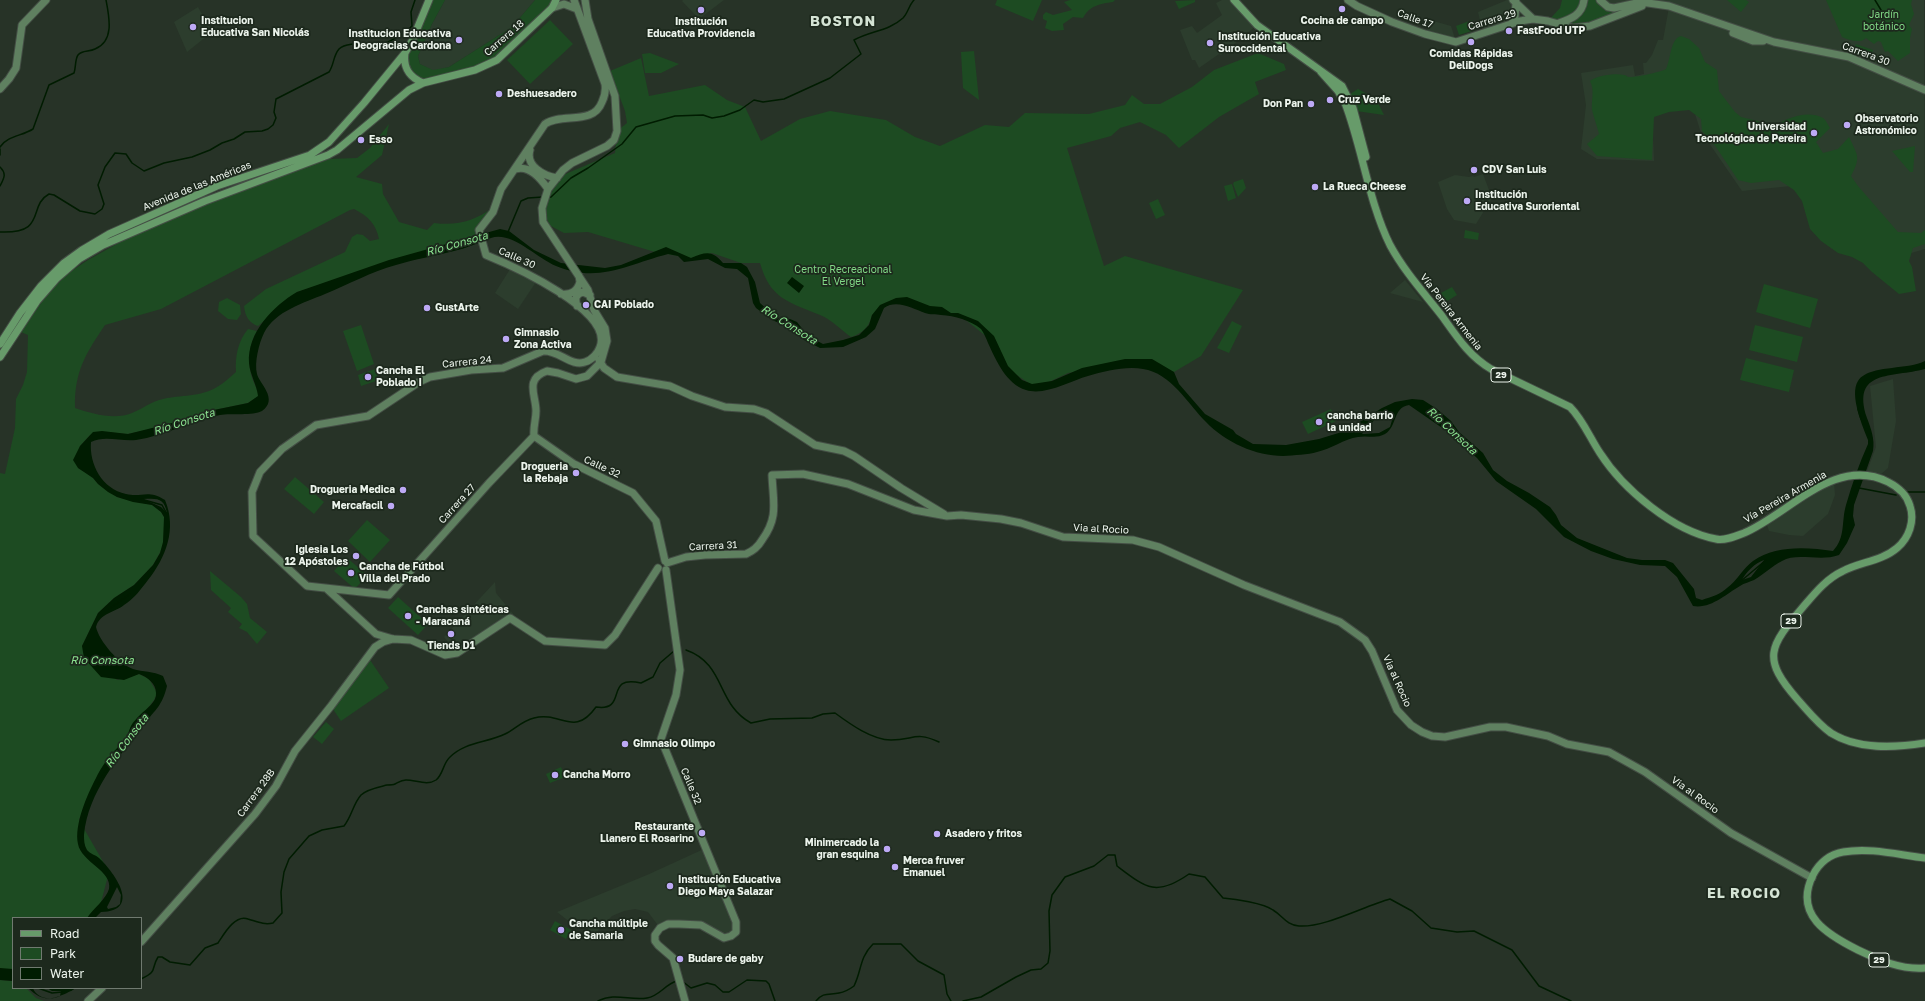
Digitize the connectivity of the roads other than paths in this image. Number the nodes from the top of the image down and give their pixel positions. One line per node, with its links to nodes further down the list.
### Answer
1 (46, 0): 21 (main road)
2 (429, 0): 19 (main road)
3 (556, 0): 12 (main road, Carrera 18)
4 (575, 0): 13 (main road); 14 (main road)
5 (585, 0): 14 (main road)
6 (1234, 0): 44 (main road, Vía Pereira Armenia / 29)
7 (1348, 0): 18 (main road, Calle 17)
8 (1584, 0): 17 (main road)
9 (1600, 0): 11 (main road, Carrera 30)
10 (1514, 1): 15 (main road); 16 (main road)
11 (1654, 4): 17 (main road, Carrera 30); 23 (main road, Carrera 30)
12 (552, 8): 13 (main road); 20 (main road, Carrera 18)
13 (577, 9): 24 (main road)
14 (588, 19): 26 (main road)
15 (1533, 19): 16 (main road, Carrera 29); 17 (main road, Carrera 29)
16 (1512, 23): 18 (main road, Carrera 29)
17 (1559, 23)
18 (1456, 42)
19 (405, 53): 20 (main road); 32 (main road, Avenida de las Américas)
20 (423, 83): 22 (main road, Carrera 18)
21 (0, 89)
22 (409, 90): 34 (main road, Avenida de las Américas)
23 (1925, 90)
24 (531, 147): 25 (main road); 26 (main road)
25 (516, 169): 27 (main road); 29 (main road, Calle 30)
26 (557, 178): 27 (main road)
27 (548, 189): 28 (main road)
28 (578, 276): 29 (main road); 30 (main road)
29 (561, 294): 31 (main road)
30 (590, 295): 31 (main road); 35 (main road)
31 (577, 306): 33 (main road)
32 (0, 344)
33 (598, 351): 35 (main road); 40 (main road, Carrera 24)
34 (0, 357)
35 (601, 362): 36 (main road); 37 (main road)
36 (534, 436): 39 (main road, Calle 32); 40 (main road, Carrera 27)
37 (947, 516): 38 (main road, Via al Rocio); 46 (main road, Via al Rocio)
38 (754, 550): 39 (main road, Carrera 31)
39 (665, 566): 42 (main road); 51 (main road, Calle 32)
40 (328, 589): 41 (main road)
41 (376, 634): 42 (main road); 43 (main road)
42 (393, 639): 43 (main road, Carrera 28B)
43 (375, 647): 47 (main road, Carrera 28B)
44 (1925, 743)
45 (1925, 858): 46 (main road, 29)
46 (1812, 878): 48 (main road, 29)
47 (142, 941)
48 (1925, 968)
49 (101, 989): 50 (main road)
50 (88, 1001)
51 (685, 1001)

